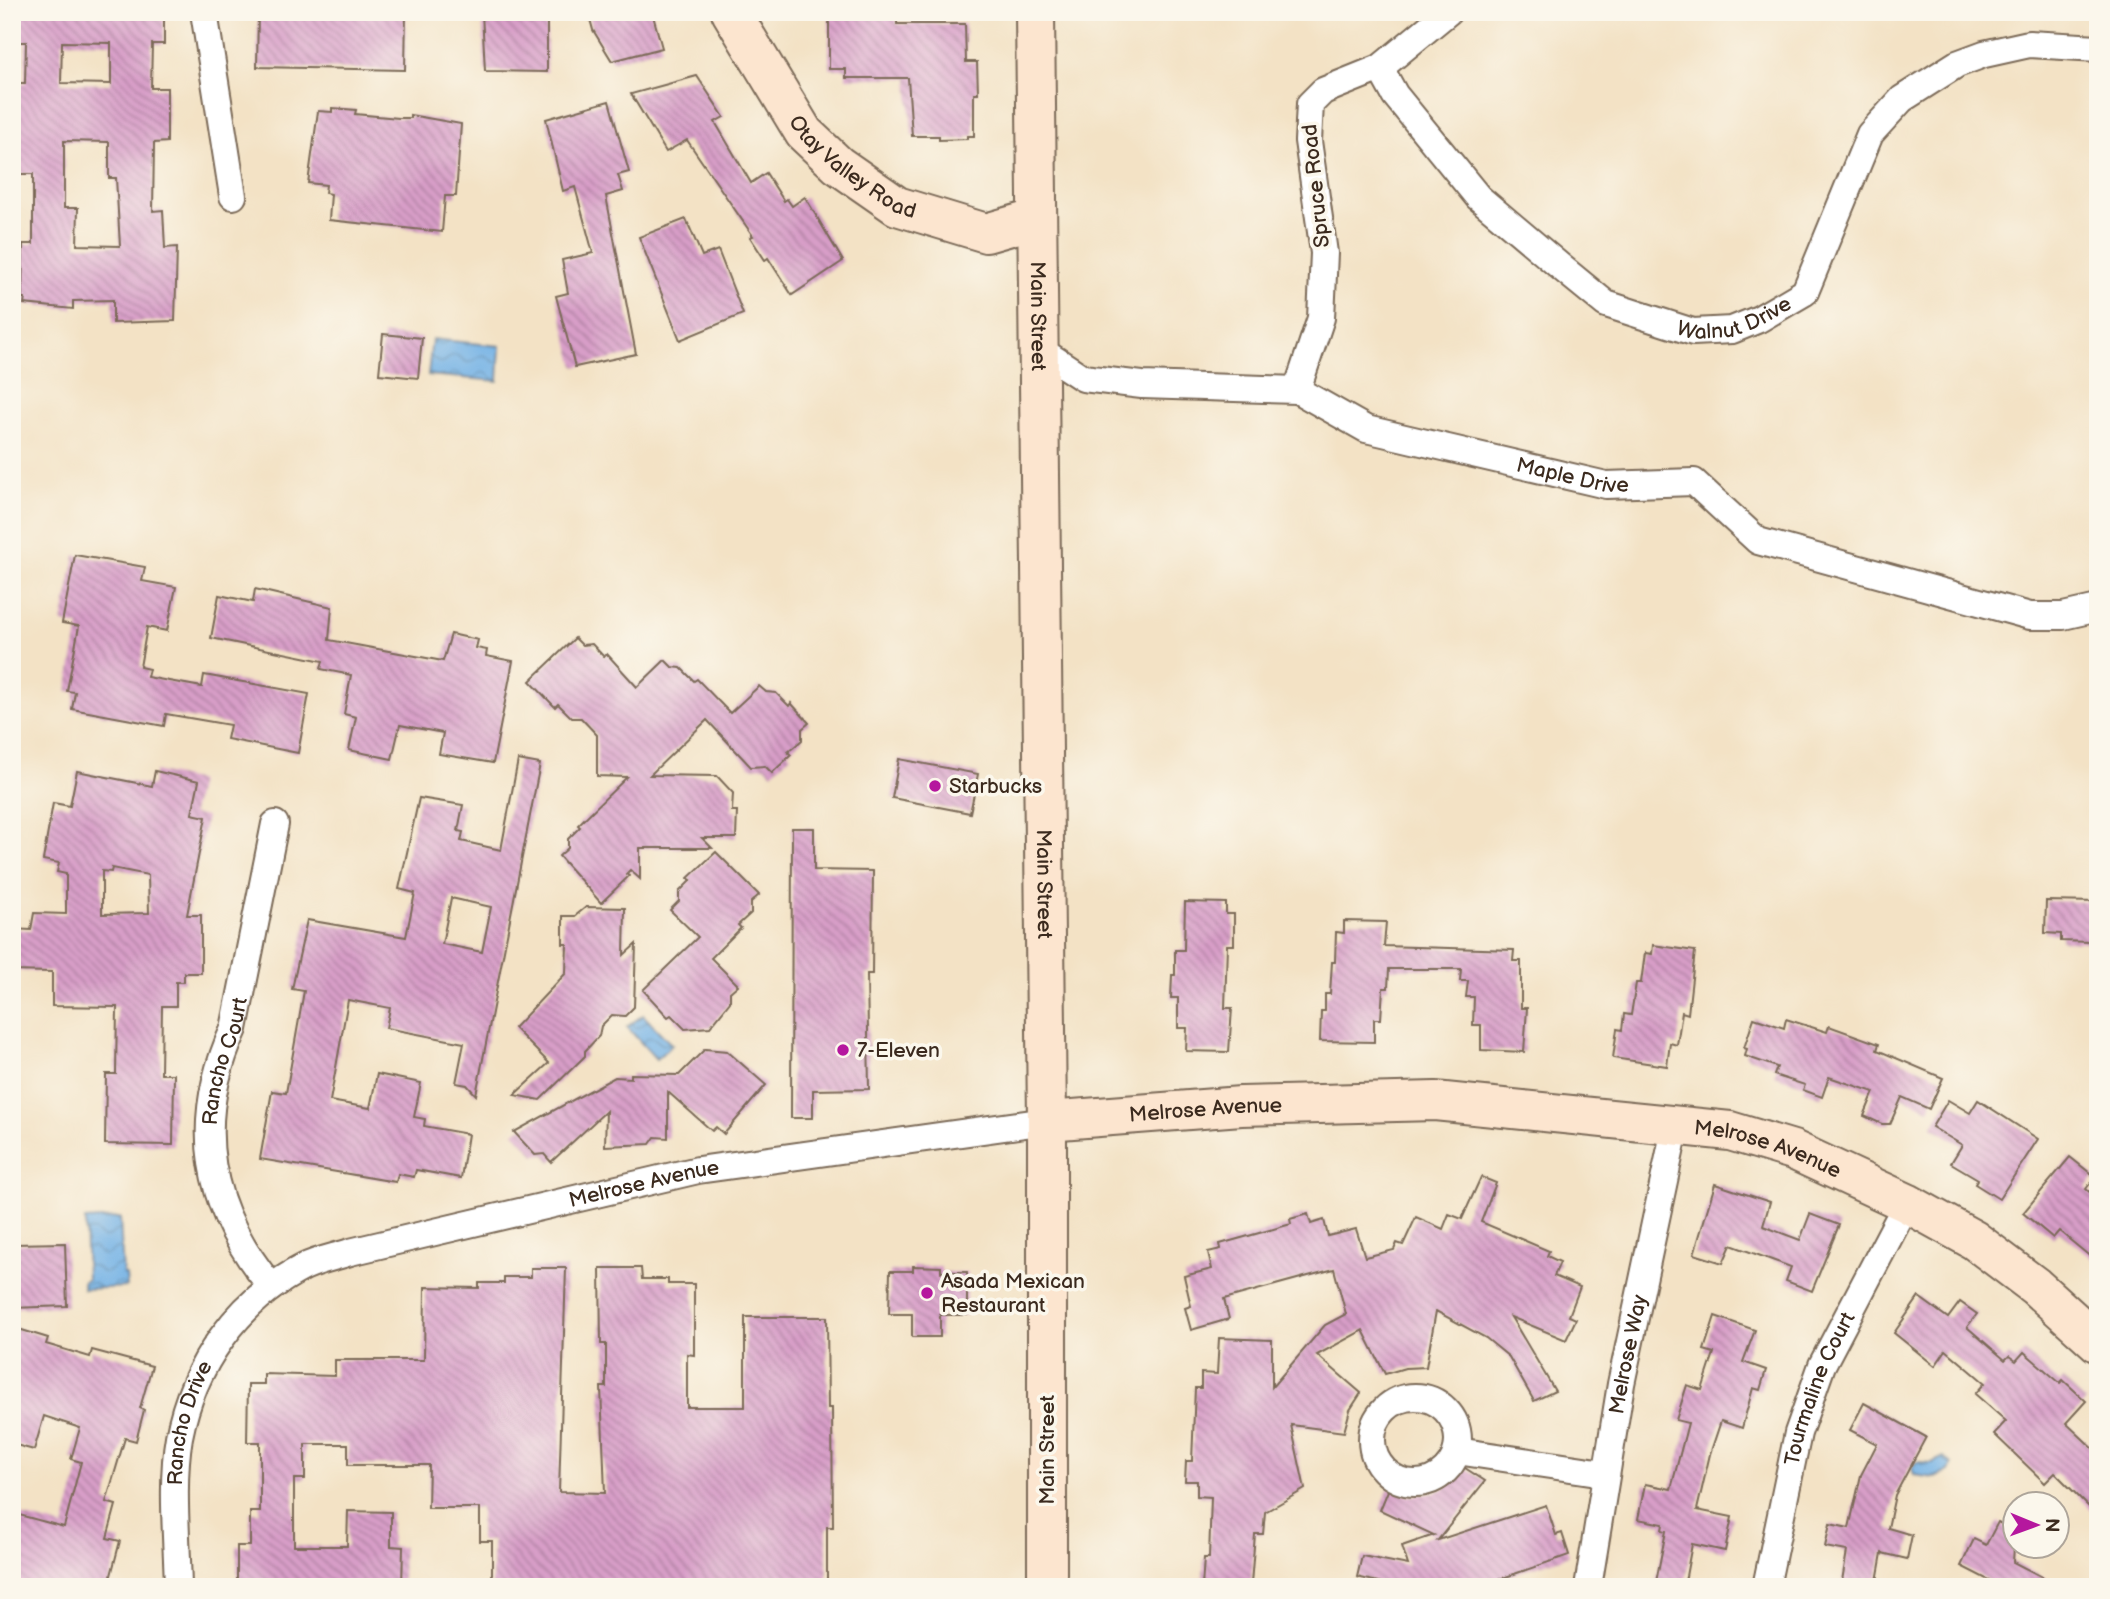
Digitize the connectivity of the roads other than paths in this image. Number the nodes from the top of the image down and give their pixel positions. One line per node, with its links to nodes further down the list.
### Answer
1 (204, 12): 7 (street)
2 (731, 12): 8 (main road, Otay Valley Road)
3 (1035, 12): 8 (main road, Main Street)
4 (1448, 12): 6 (street, Spruce Road)
5 (2098, 48): 6 (street, Walnut Drive)
6 (1380, 68): 10 (street, Spruce Road)
7 (233, 196)
8 (1035, 219): 9 (main road, Main Street)
9 (1037, 347): 10 (street, Maple Drive); 13 (main road, Main Street)
10 (1297, 390): 11 (street, Maple Drive)
11 (2098, 608)
12 (275, 824): 16 (street, Rancho Court)
13 (1047, 1121): 14 (main road, Melrose Avenue); 16 (street, Melrose Avenue); 21 (main road, Main Street)
14 (1676, 1124): 15 (main road, Melrose Avenue); 19 (street, Melrose Way)
15 (1908, 1203): 17 (main road, Melrose Avenue); 23 (street, Tourmaline Court)
16 (271, 1286): 20 (street, Rancho Drive)
17 (2098, 1343)
18 (1457, 1451): 19 (street)
19 (1604, 1473): 22 (street, Melrose Way)
20 (178, 1587)
21 (1047, 1587)
22 (1588, 1587)
23 (1766, 1587)

